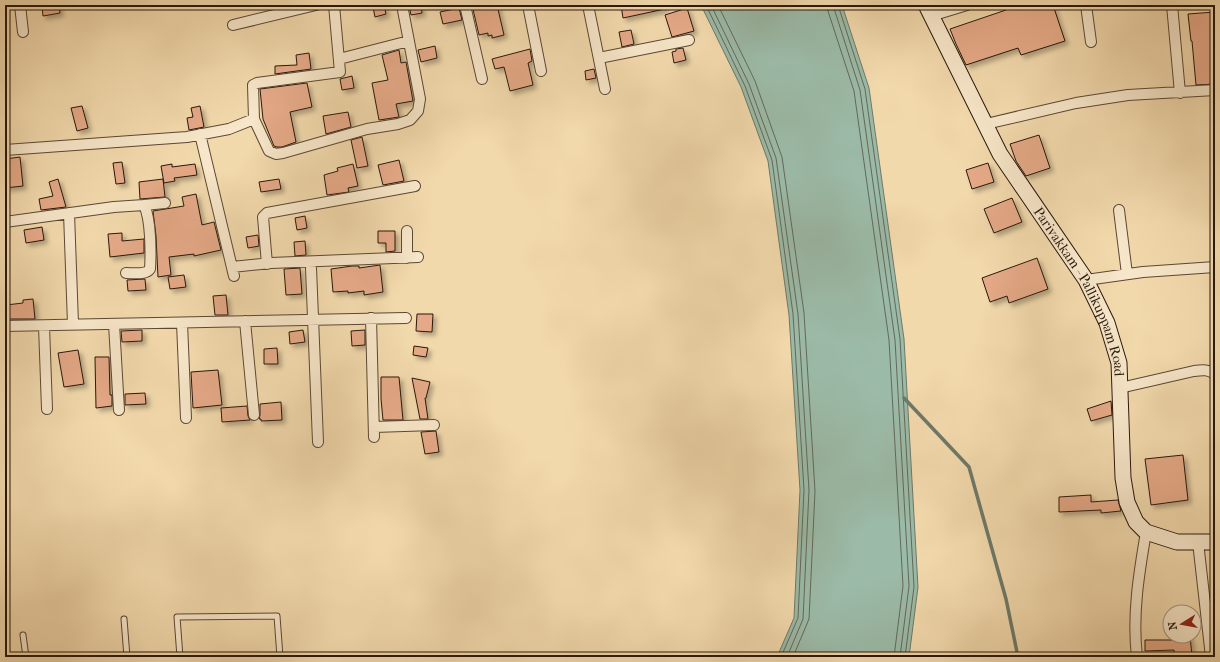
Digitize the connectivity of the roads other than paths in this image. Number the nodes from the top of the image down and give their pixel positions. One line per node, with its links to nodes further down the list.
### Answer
1 (20, 5): 13 (street)
2 (316, 5): 12 (street)
3 (334, 5): 18 (street)
4 (402, 5): 15 (street)
5 (465, 5): 20 (street)
6 (528, 5): 19 (street)
7 (588, 5): 17 (street)
8 (967, 5): 11 (street)
9 (1086, 5): 16 (street)
10 (1172, 5): 23 (street)
11 (928, 10): 25 (street, Parivakkam - Pallikuppam Road)
12 (233, 24)
13 (23, 32)
14 (689, 40): 17 (street)
15 (409, 41): 18 (street); 24 (street)
16 (1091, 42)
17 (599, 58): 21 (street)
18 (339, 59): 24 (street)
19 (541, 70)
20 (482, 79)
21 (606, 89)
22 (1215, 90): 23 (street)
23 (1180, 93): 25 (street)
24 (254, 118): 26 (street)
25 (986, 124): 42 (street, Parivakkam - Pallikuppam Road)
26 (200, 134): 27 (street); 37 (street)
27 (5, 150)
28 (415, 186): 37 (street)
29 (165, 203): 30 (street)
30 (144, 205): 32 (street); 40 (street)
31 (1119, 210): 41 (street)
32 (69, 214): 33 (street); 48 (street)
33 (5, 222)
34 (407, 231): 36 (street)
35 (418, 257): 36 (street)
36 (407, 258): 37 (street)
37 (267, 264)
38 (1215, 267): 41 (street)
39 (310, 268): 45 (street)
40 (126, 273)
41 (1127, 274): 42 (street)
42 (1086, 280): 53 (street, Parivakkam - Pallikuppam Road)
43 (371, 318): 44 (street); 45 (street); 58 (street)
44 (406, 318)
45 (312, 320): 46 (street); 59 (street)
46 (245, 321): 47 (street); 56 (street)
47 (182, 323): 49 (street); 57 (street)
48 (73, 324): 49 (street); 51 (street)
49 (114, 324): 55 (street)
50 (5, 326): 51 (street)
51 (44, 326): 54 (street)
52 (1215, 375): 53 (street)
53 (1120, 388): 60 (street, Parivakkam - Pallikuppam Road)
54 (47, 410)
55 (119, 410)
56 (254, 415)
57 (186, 418)
58 (434, 425)
59 (318, 442)
60 (1146, 532): 61 (street); 69 (street)
61 (1198, 542): 62 (street); 70 (street)
62 (1215, 542)
63 (124, 619): 66 (lane)
64 (23, 635): 65 (lane)
65 (26, 657)
66 (127, 657)
67 (180, 657): 68 (lane)
68 (280, 657)
69 (1137, 657)
70 (1211, 657)

